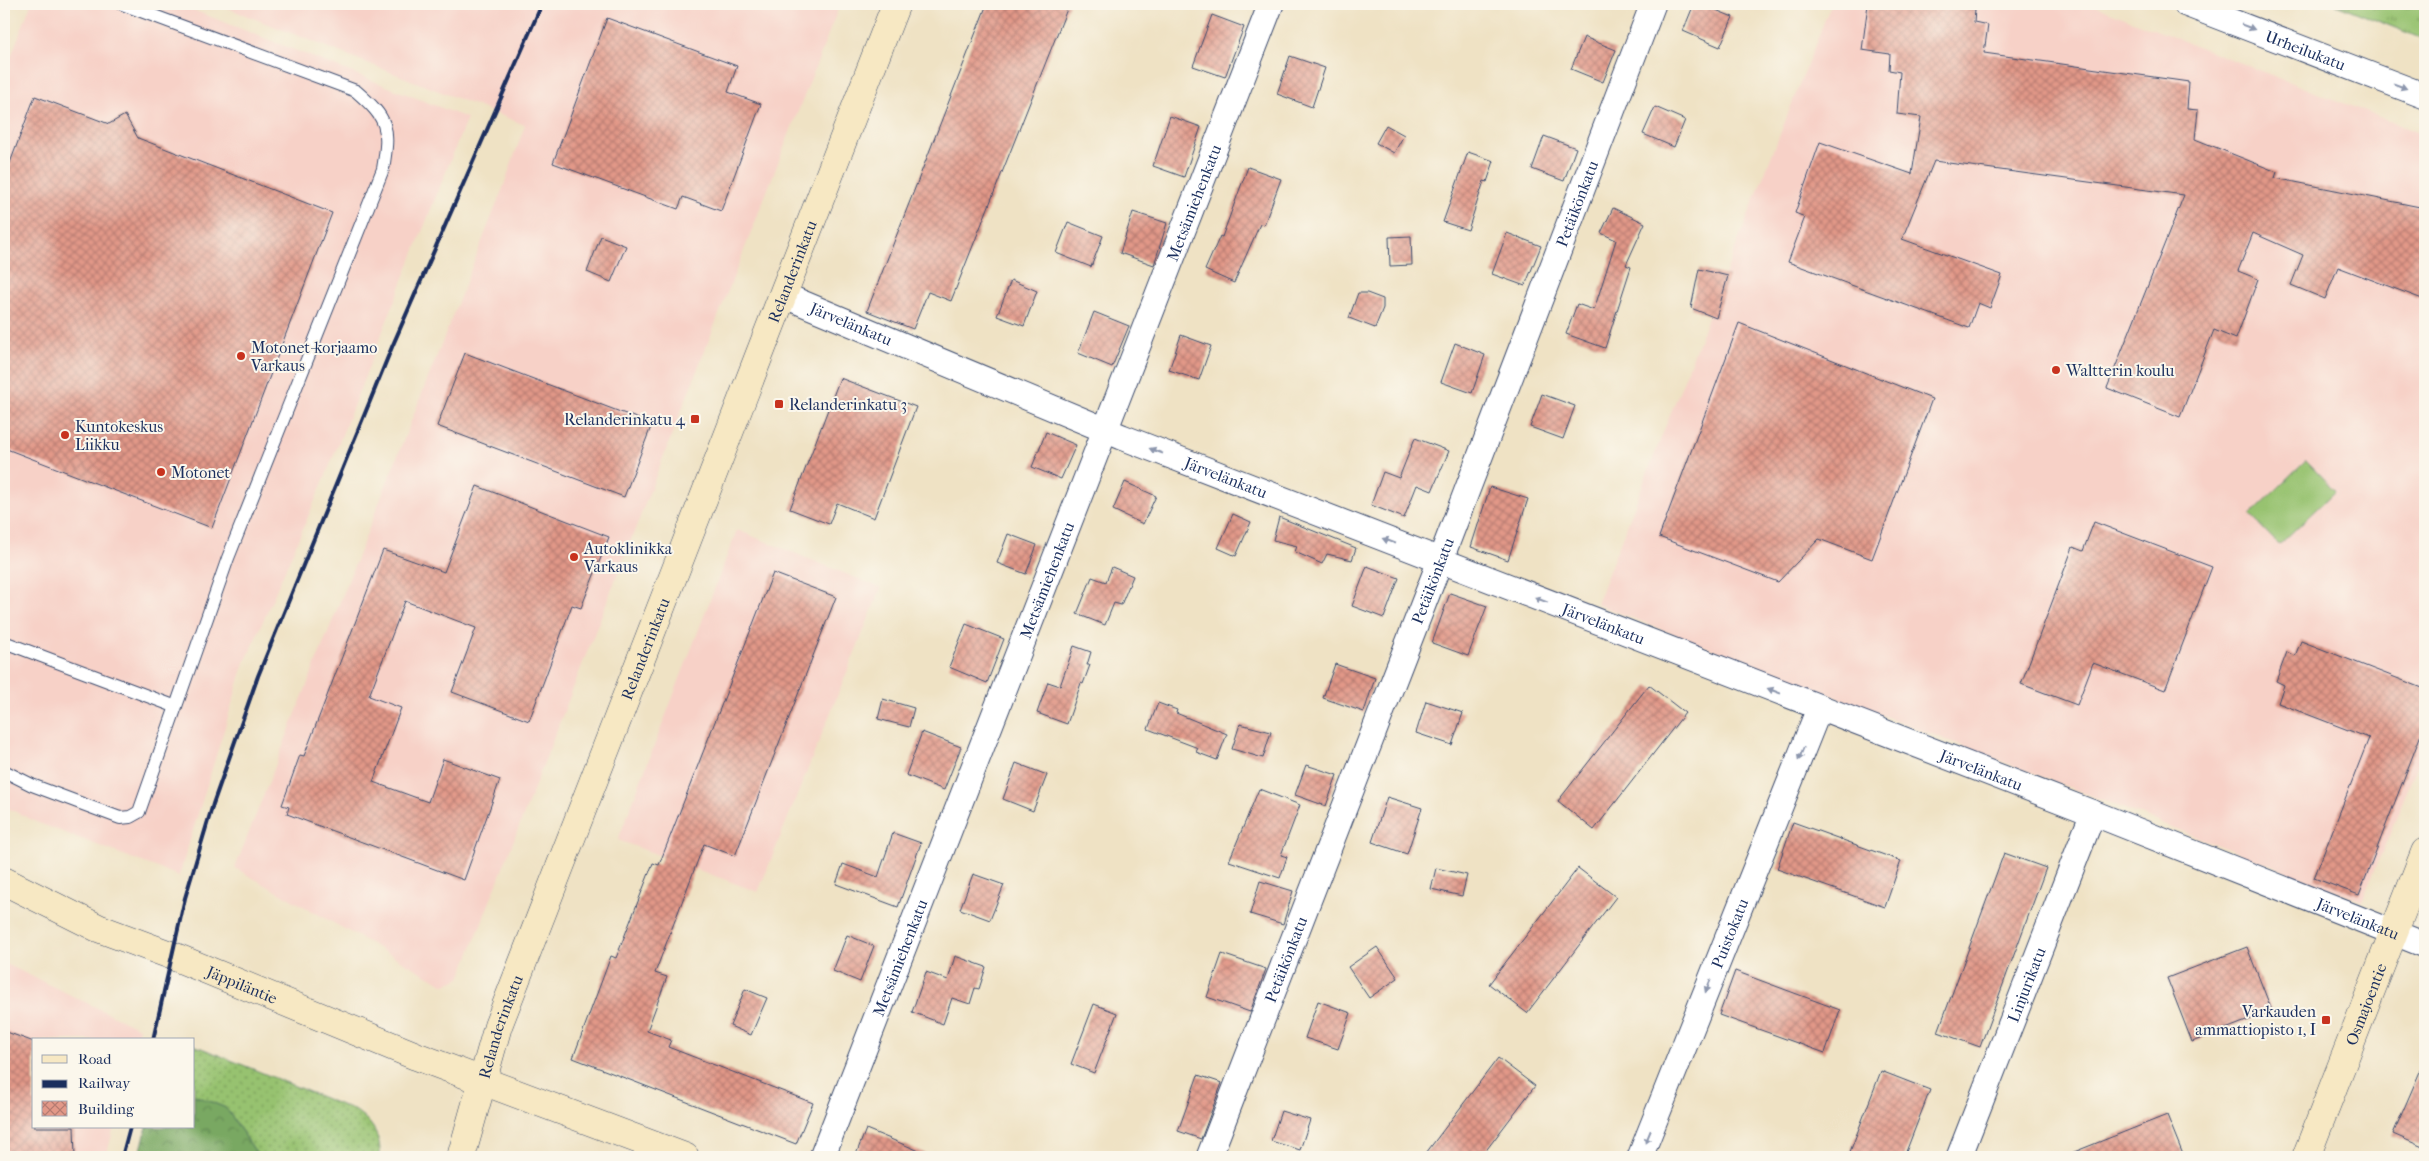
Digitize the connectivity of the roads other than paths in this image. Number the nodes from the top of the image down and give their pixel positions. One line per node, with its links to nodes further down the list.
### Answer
1 (122, 4): 11 (lane)
2 (896, 4): 7 (main road, Relanderinkatu)
3 (1271, 4): 8 (street, Metsämiehenkatu)
4 (1653, 4): 9 (street, Petäikönkatu)
5 (2186, 4): 6 (street, Urheilukatu, one-way to 6)
6 (2425, 96)
7 (783, 295): 8 (street, Järvelänkatu); 19 (main road, Relanderinkatu)
8 (1105, 430): 9 (street, Järvelänkatu, one-way to 8); 22 (street, Metsämiehenkatu)
9 (1440, 561): 12 (street, Järvelänkatu, one-way to 9); 23 (street, Petäikönkatu)
10 (4, 642): 11 (lane)
11 (174, 706): 13 (lane)
12 (1819, 709): 14 (street, Järvelänkatu); 24 (street, Puistokatu, one-way to 24)
13 (4, 771)
14 (2093, 813): 17 (street, Järvelänkatu); 25 (street, Linjurikatu)
15 (2425, 852): 17 (main road, Osmajoentie)
16 (4, 881): 19 (main road, Jäppiläntie)
17 (2393, 933): 18 (street, Järvelänkatu); 26 (main road, Osmajoentie)
18 (2425, 945)
19 (483, 1081): 20 (main road, Relanderinkatu); 21 (main road, Jäppiläntie)
20 (461, 1157)
21 (685, 1157)
22 (822, 1157)
23 (1209, 1157)
24 (1640, 1157)
25 (1959, 1157)
26 (2306, 1157)

